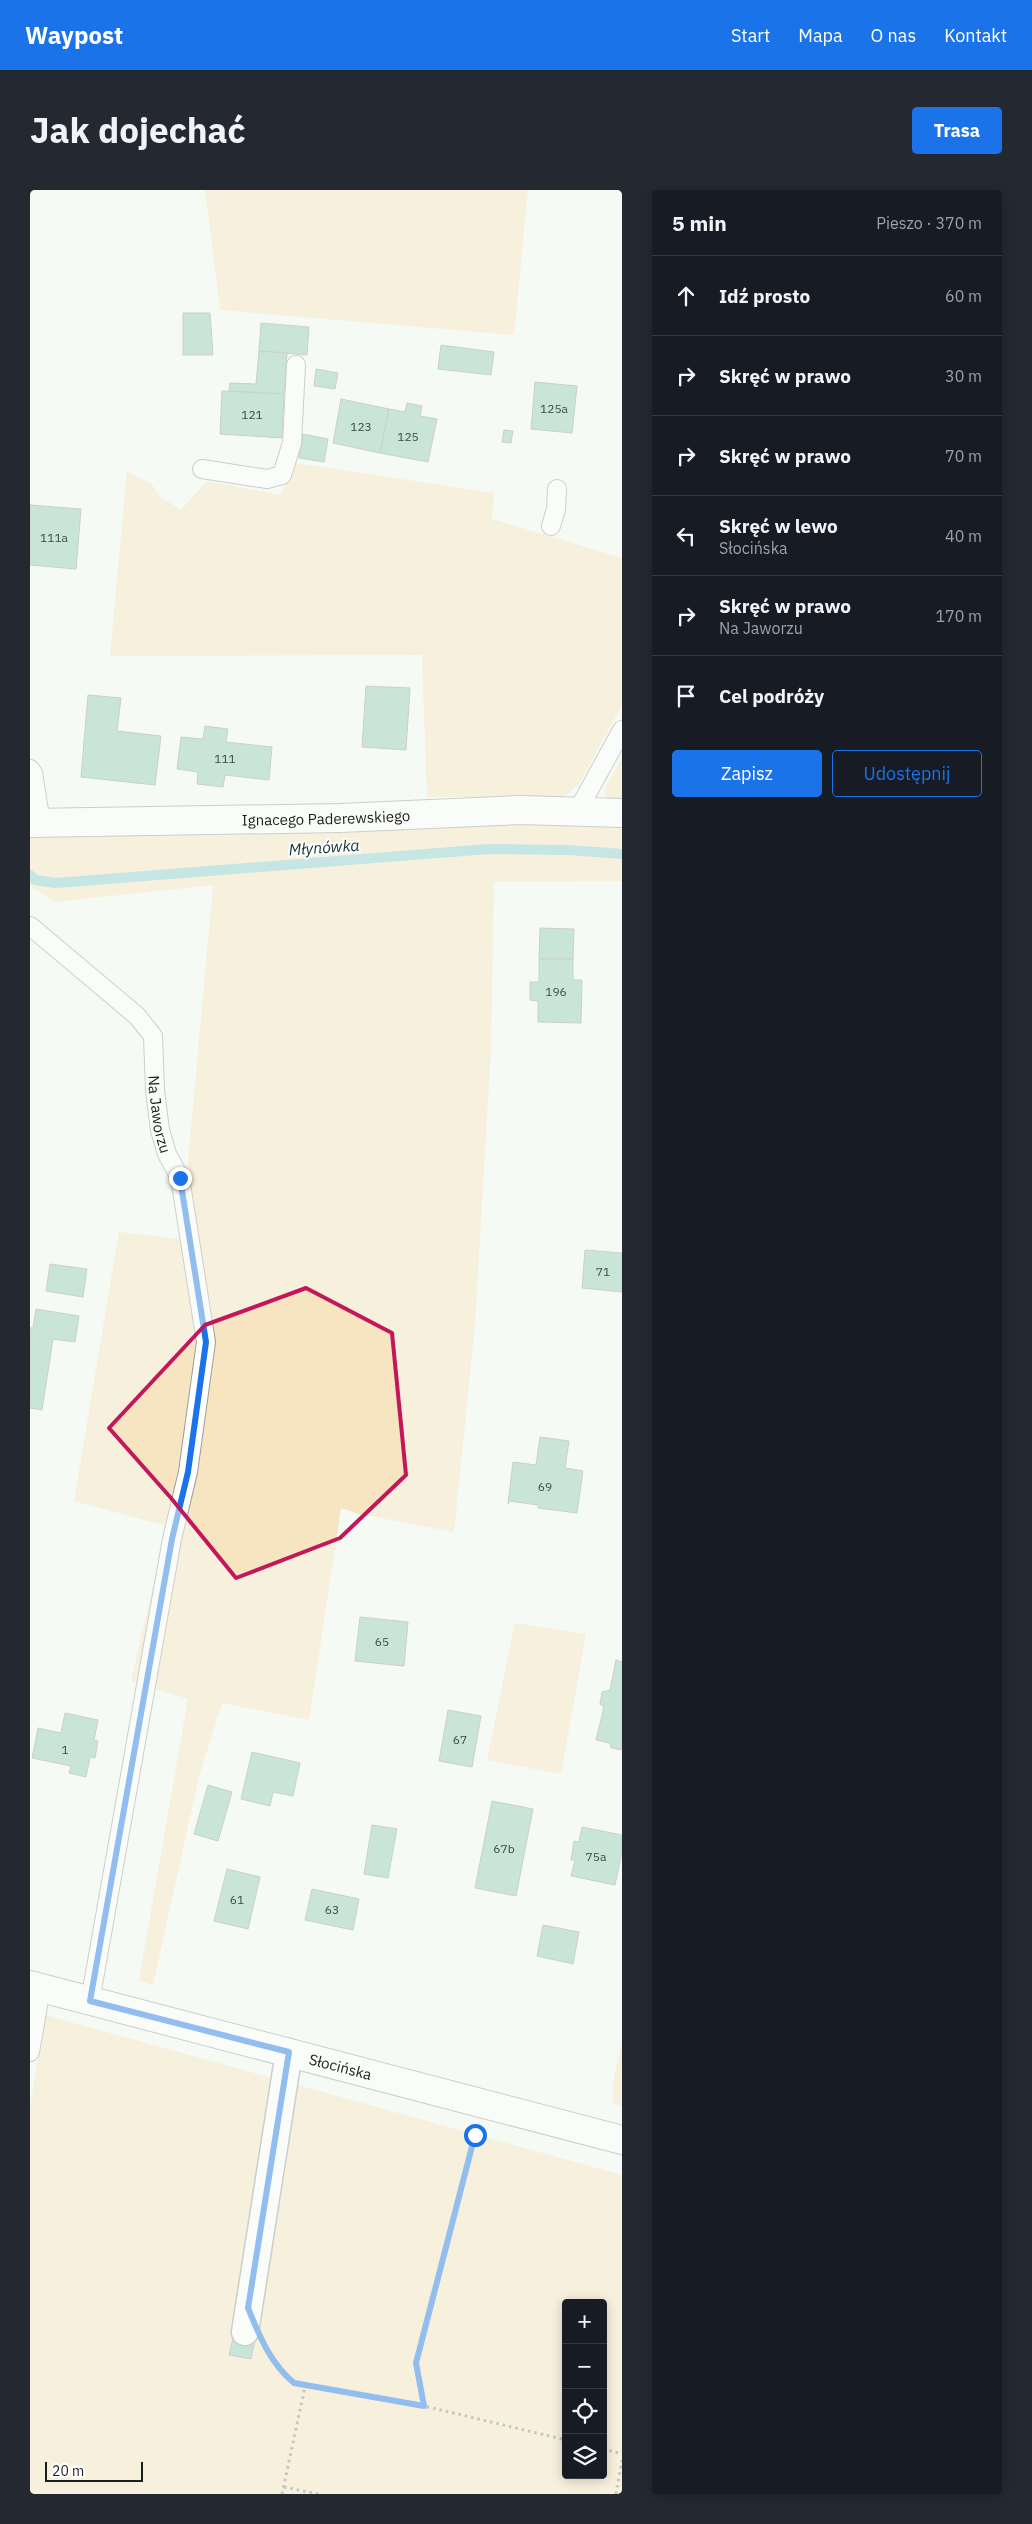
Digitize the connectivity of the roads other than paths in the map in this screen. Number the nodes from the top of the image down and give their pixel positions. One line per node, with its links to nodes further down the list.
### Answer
1 (296, 365): 2 (lane)
2 (202, 468)
3 (557, 489): 4 (lane)
4 (552, 526)
5 (622, 730): 7 (lane)
6 (30, 769): 9 (lane)
7 (577, 812): 8 (street, Ignacego Paderewskiego); 9 (street, Ignacego Paderewskiego)
8 (622, 813)
9 (35, 823)
10 (30, 926): 12 (lane, Na Jaworzu)
11 (36, 1986): 12 (street, Słocińska); 13 (lane)
12 (90, 2001): 14 (street, Słocińska)
13 (30, 2052)
14 (289, 2052): 15 (street, Słocińska); 16 (street)
15 (622, 2140)
16 (247, 2320)

